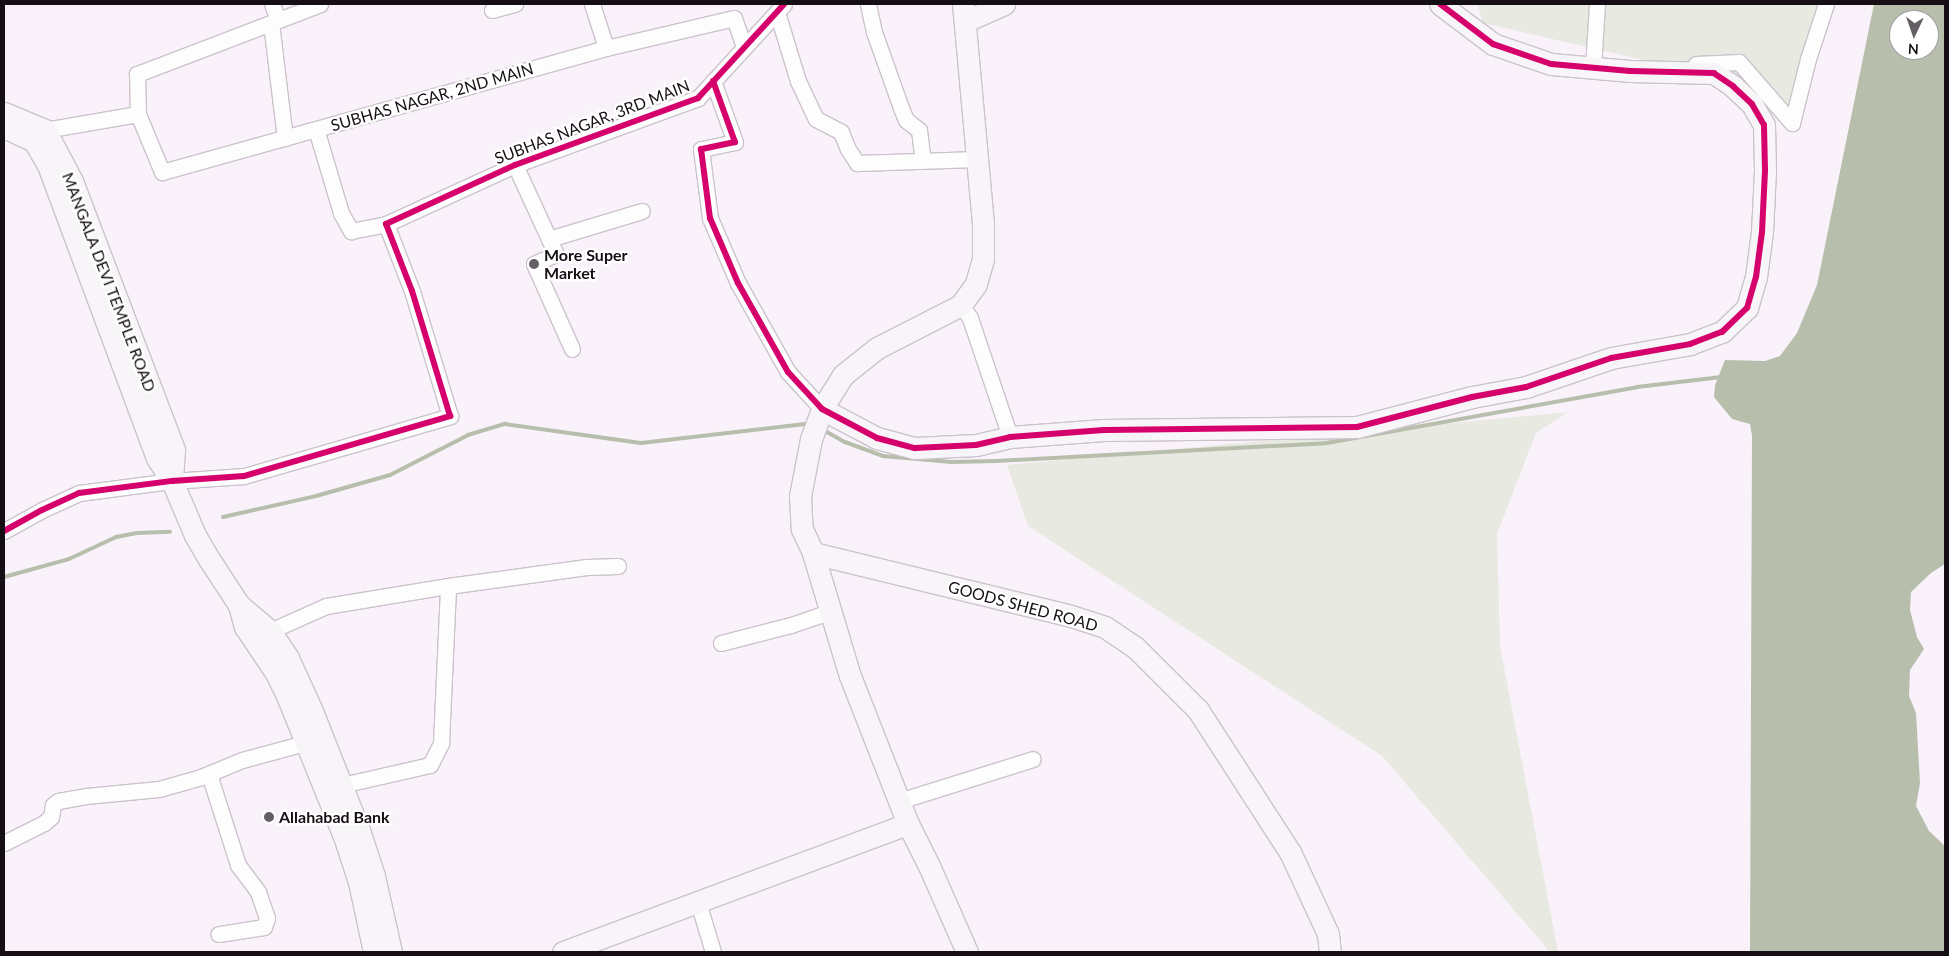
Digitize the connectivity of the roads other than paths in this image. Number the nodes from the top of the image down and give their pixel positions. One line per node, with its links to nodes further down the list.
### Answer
1 (272, 4): 13 (street)
2 (320, 4): 13 (street)
3 (515, 4): 11 (street)
4 (592, 4): 15 (street)
5 (868, 4): 27 (street)
6 (1004, 4): 12 (street)
7 (1440, 4): 17 (street)
8 (1598, 4): 17 (street)
9 (1826, 4): 16 (street)
10 (780, 8): 14 (street, SUBHAS NAGAR, 3RD MAIN); 27 (street)
11 (492, 10)
12 (964, 12): 26 (street)
13 (274, 21): 21 (street); 25 (street)
14 (744, 47): 15 (street, SUBHAS NAGAR, 2ND MAIN); 19 (street, SUBHAS NAGAR, 3RD MAIN)
15 (606, 48): 23 (street, SUBHAS NAGAR, 2ND MAIN)
16 (1738, 62): 17 (street); 18 (street)
17 (1593, 68): 18 (street)
18 (1714, 72): 35 (street)
19 (712, 81): 28 (street, SUBHAS NAGAR, 3RD MAIN); 34 (street)
20 (4, 113): 24 (street)
21 (138, 114): 24 (street); 25 (street, SUBHAS NAGAR, 2ND MAIN)
22 (4, 127): 24 (street)
23 (316, 129): 25 (street, SUBHAS NAGAR, 2ND MAIN); 30 (street, SUBHAS NAGAR, 3RD MAIN)
24 (40, 135): 36 (street, MANGALA DEVI TEMPLE ROAD)
25 (284, 138)
26 (977, 159): 27 (street); 32 (street)
27 (923, 162)
28 (515, 165): 30 (street, SUBHAS NAGAR, 3RD MAIN); 31 (street)
29 (642, 211): 31 (street)
30 (386, 224): 36 (street)
31 (549, 239): 33 (street)
32 (961, 305): 34 (street); 35 (street)
33 (572, 349)
34 (822, 410): 35 (street); 38 (street)
35 (1010, 437)
36 (172, 481): 37 (street); 41 (street, MANGALA DEVI TEMPLE ROAD)
37 (4, 531)
38 (813, 553): 42 (street); 59 (street, GOODS SHED ROAD)
39 (618, 566): 40 (street)
40 (448, 586): 43 (street); 48 (street)
41 (239, 605): 43 (street, MANGALA DEVI TEMPLE ROAD); 45 (street, MANGALA DEVI TEMPLE ROAD)
42 (832, 611): 44 (street); 49 (street)
43 (270, 631): 45 (street, MANGALA DEVI TEMPLE ROAD)
44 (721, 643)
45 (314, 739): 47 (street); 48 (street, MANGALA DEVI TEMPLE ROAD); 54 (street, MANGALA DEVI TEMPLE ROAD)
46 (1033, 759): 49 (street)
47 (209, 774): 51 (street); 53 (street)
48 (342, 784): 55 (street, MANGALA DEVI TEMPLE ROAD)
49 (899, 801): 50 (street)
50 (908, 824): 52 (street); 58 (street)
51 (4, 843)
52 (698, 902): 56 (street); 57 (street)
53 (220, 934)
54 (374, 952)
55 (391, 952)
56 (563, 952)
57 (713, 952)
58 (967, 952)
59 (1330, 952)

